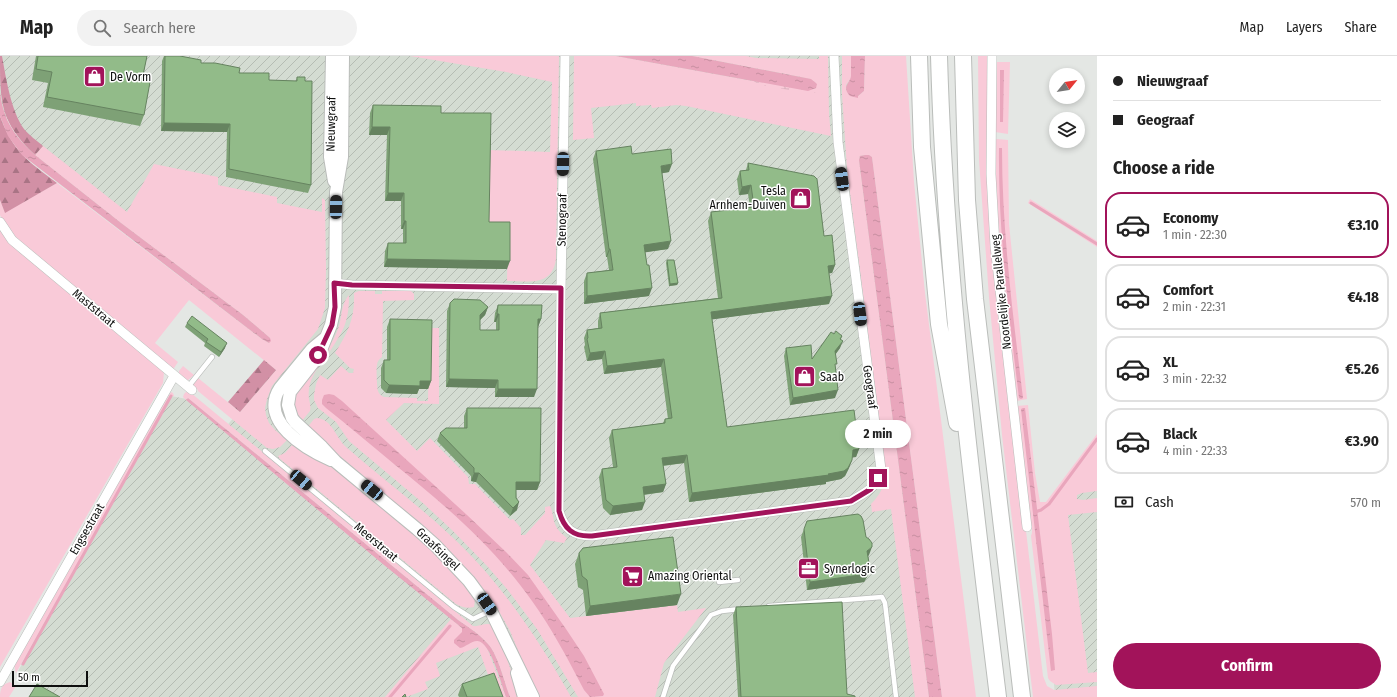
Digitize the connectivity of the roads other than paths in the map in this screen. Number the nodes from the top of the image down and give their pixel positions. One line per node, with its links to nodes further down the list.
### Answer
1 (332, 56): 9 (street, Nieuwgraaf)
2 (343, 56): 9 (street, Nieuwgraaf)
3 (565, 56): 12 (street, Stenograaf)
4 (834, 56): 12 (street, Geograaf)
5 (919, 56): 19 (highway)
6 (939, 56): 19 (highway)
7 (963, 56): 32 (highway)
8 (992, 56): 18 (street, Noordelijke Parallelweg)
9 (336, 192): 11 (street, Nieuwgraaf)
10 (0, 222): 14 (street, Maststraat)
11 (334, 283): 12 (street); 16 (street, Nieuwgraaf)
12 (561, 288)
13 (212, 357): 15 (lane)
14 (174, 376): 15 (street, Maststraat); 26 (street, Engsestraat)
15 (190, 389)
16 (298, 433): 24 (street, Graafsingel)
17 (266, 451): 24 (lane, Meerstraat)
18 (1027, 527)
19 (982, 560): 31 (highway)
20 (738, 580): 21 (lane)
21 (719, 582)
22 (762, 606): 30 (lane)
23 (748, 608): 29 (lane)
24 (492, 611): 25 (street, Graafsingel)
25 (513, 658): 27 (street, Graafsingel); 28 (street, Graafsingel)
26 (0, 682)
27 (524, 697)
28 (534, 697)
29 (663, 697)
30 (896, 697)
31 (998, 697)
32 (1022, 697)

